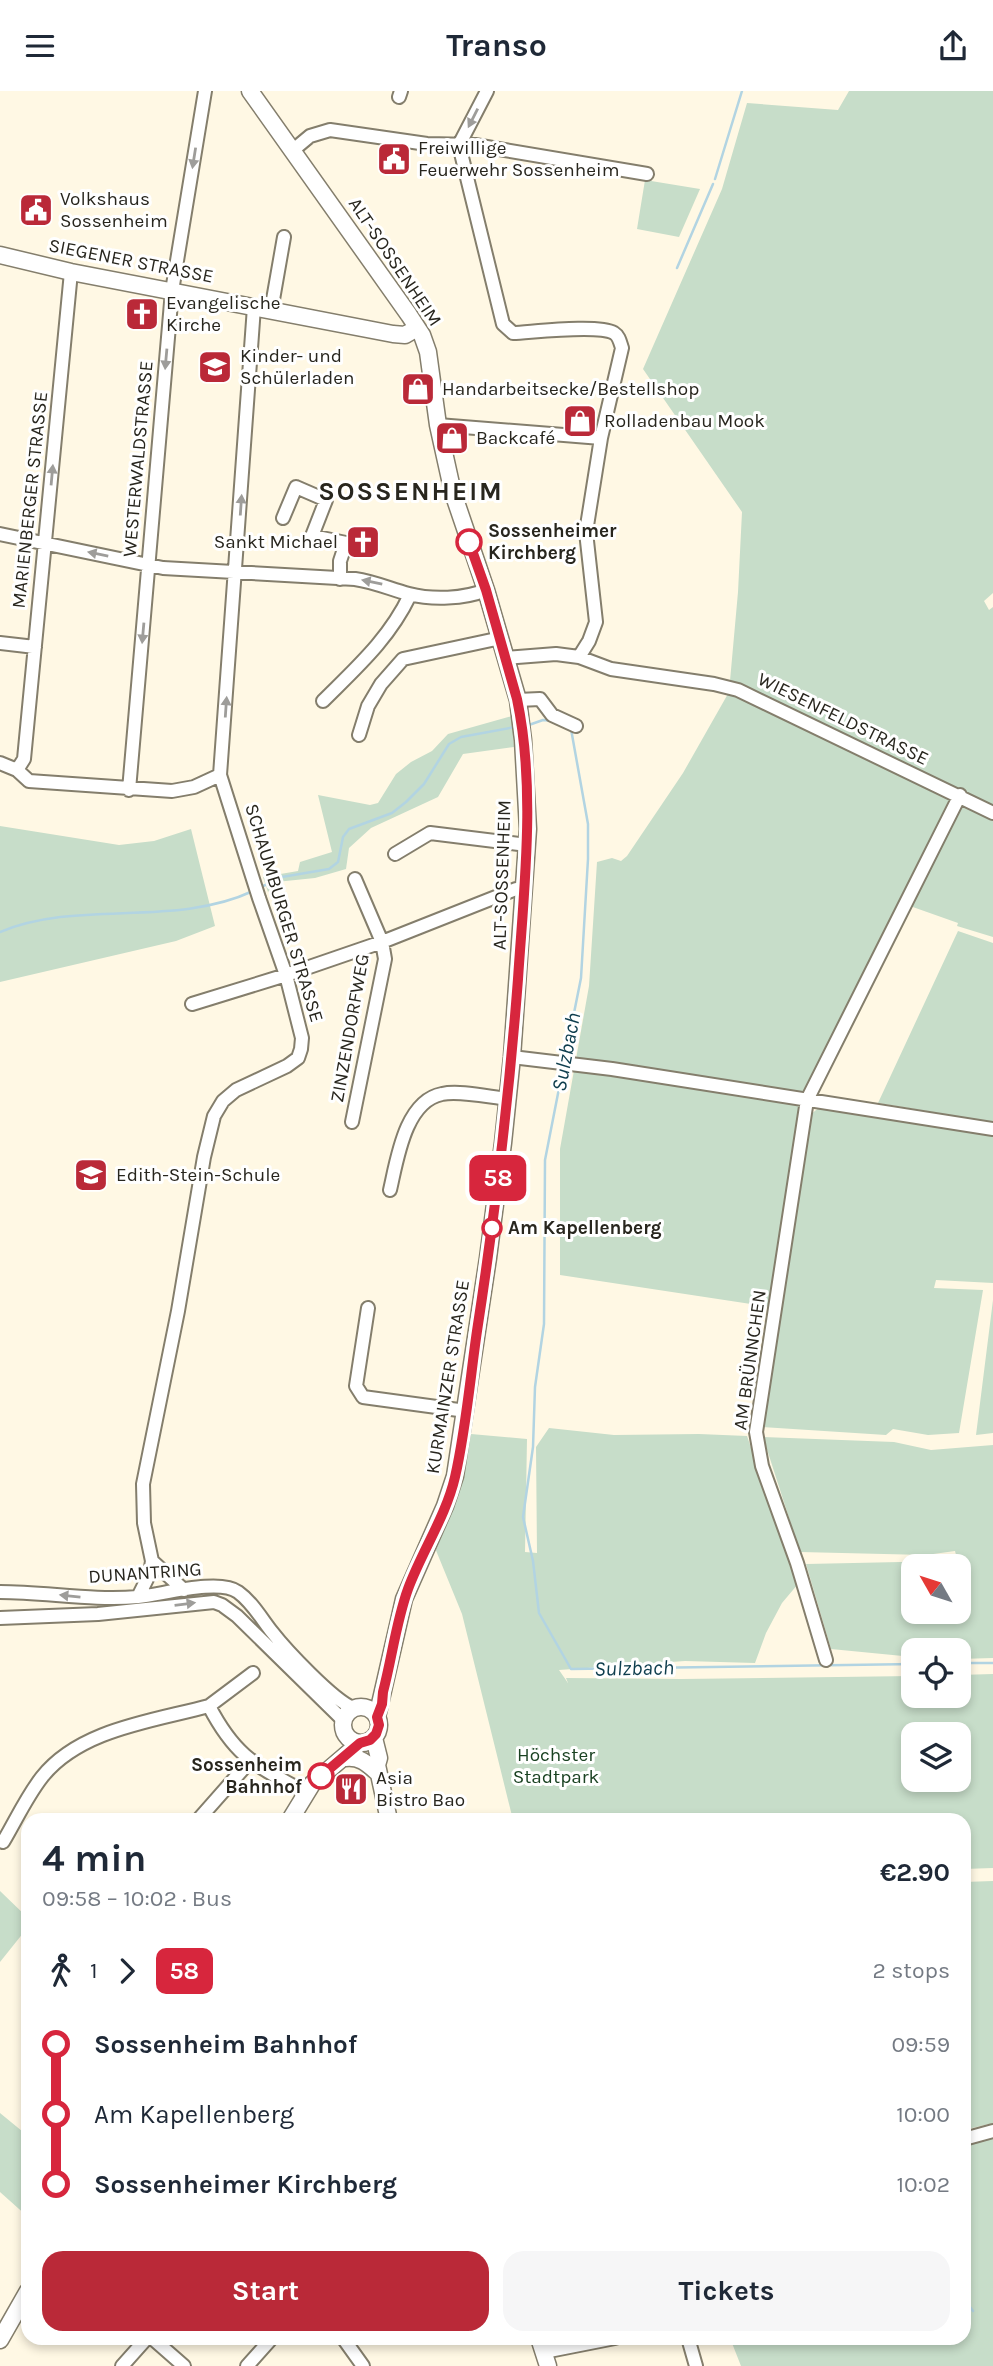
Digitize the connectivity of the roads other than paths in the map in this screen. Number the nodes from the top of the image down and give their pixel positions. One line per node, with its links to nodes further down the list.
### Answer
1 (205, 91): 10 (street, WESTERWALDSTRASSE, one-way to 10)
2 (250, 91): 5 (main road, ALT-SOSSENHEIM)
3 (487, 91): 4 (street, one-way to 4)
4 (459, 145): 5 (street); 6 (street); 15 (street)
5 (292, 151): 13 (main road, ALT-SOSSENHEIM)
6 (647, 174)
7 (284, 237): 12 (street)
8 (0, 255): 9 (main road, SIEGENER STRASSE)
9 (71, 272): 10 (main road, SIEGENER STRASSE); 18 (street, MARIENBERGER STRASSE, one-way to 9)
10 (172, 291): 11 (main road, SIEGENER STRASSE); 19 (street, WESTERWALDSTRASSE, one-way to 19)
11 (254, 307): 12 (main road, SIEGENER STRASSE); 20 (street, SCHAUMBURGER STRASSE, one-way to 11)
12 (271, 311): 13 (main road, SIEGENER STRASSE)
13 (417, 328): 14 (main road, ALT-SOSSENHEIM)
14 (438, 425): 15 (street); 22 (main road, ALT-SOSSENHEIM)
15 (601, 438): 27 (street)
16 (283, 518): 21 (street)
17 (0, 534): 18 (street)
18 (46, 543): 19 (street, one-way to 18); 26 (street, MARIENBERGER STRASSE)
19 (148, 565): 20 (street); 36 (street, WESTERWALDSTRASSE, one-way to 36)
20 (236, 573): 21 (street); 35 (street, SCHAUMBURGER STRASSE, one-way to 20)
21 (340, 579): 23 (street, one-way to 21)
22 (486, 590): 23 (street); 24 (main road, ALT-SOSSENHEIM)
23 (410, 595): 29 (street)
24 (500, 638): 28 (main road, ALT-SOSSENHEIM); 32 (street)
25 (0, 643): 26 (street)
26 (35, 647): 34 (street, MARIENBERGER STRASSE)
27 (579, 657): 28 (street, WIESENFELDSTRASSE); 37 (street, WIESENFELDSTRASSE)
28 (506, 658): 30 (main road, ALT-SOSSENHEIM)
29 (323, 701)
30 (519, 707): 31 (street); 39 (main road, ALT-SOSSENHEIM)
31 (576, 726)
32 (359, 735)
33 (0, 763): 34 (street)
34 (17, 771): 36 (street)
35 (220, 775): 36 (street); 44 (street, SCHAUMBURGER STRASSE)
36 (129, 790)
37 (960, 795): 38 (street, WIESENFELDSTRASSE); 48 (street, AM BRÜNNCHEN)
38 (993, 813)
39 (527, 845): 40 (street); 42 (main road, ALT-SOSSENHEIM)
40 (395, 853)
41 (355, 879): 43 (street)
42 (524, 890): 43 (street); 46 (main road, ALT-SOSSENHEIM)
43 (382, 941): 44 (street); 49 (street, ZINZENDORFWEG)
44 (286, 975): 45 (street); 54 (street, SCHAUMBURGER STRASSE)
45 (192, 1004)
46 (512, 1057): 47 (main road, KURMAINZER STRASSE); 48 (street)
47 (508, 1099): 51 (street); 53 (main road, KURMAINZER STRASSE)
48 (807, 1100): 50 (street); 64 (street, AM BRÜNNCHEN)
49 (352, 1122)
50 (993, 1129)
51 (390, 1190)
52 (368, 1308): 53 (street)
53 (466, 1411): 67 (main road, KURMAINZER STRASSE)
54 (152, 1561): 55 (street); 57 (street)
55 (184, 1590): 57 (street, DUNANTRING); 58 (street, DUNANTRING)
56 (0, 1592): 57 (street, DUNANTRING, one-way to 56)
57 (138, 1597)
58 (247, 1599): 59 (street, DUNANTRING); 60 (street)
59 (259, 1613): 62 (street); 63 (street, DUNANTRING)
60 (237, 1616): 61 (street, DUNANTRING, one-way to 60); 62 (street, DUNANTRING)
61 (0, 1618)
62 (251, 1630): 63 (street, DUNANTRING)
63 (285, 1655): 67 (street, DUNANTRING)
64 (826, 1660)
65 (253, 1673): 66 (street)
66 (209, 1706): 70 (street); 76 (street)
67 (356, 1717): 68 (main road); 68 (main road); 69 (main road)
68 (366, 1741): 69 (main road); 71 (main road)
69 (341, 1760): 71 (main road); 72 (main road)
70 (250, 1761): 72 (street); 73 (street)
71 (378, 1769): 75 (main road)
72 (306, 1793): 74 (main road)
73 (204, 1813)
74 (294, 1813)
75 (387, 1813)
76 (4, 1842)
77 (993, 2131): 78 (street)
78 (971, 2137)
79 (21, 2303): 80 (main road)
80 (0, 2340)
81 (142, 2345): 88 (street)
82 (158, 2345): 89 (street)
83 (266, 2345): 90 (street)
84 (348, 2345): 91 (street)
85 (580, 2345): 87 (street)
86 (690, 2345): 92 (street)
87 (544, 2352)
88 (122, 2366)
89 (184, 2366)
90 (247, 2366)
91 (363, 2366)
92 (696, 2366)

